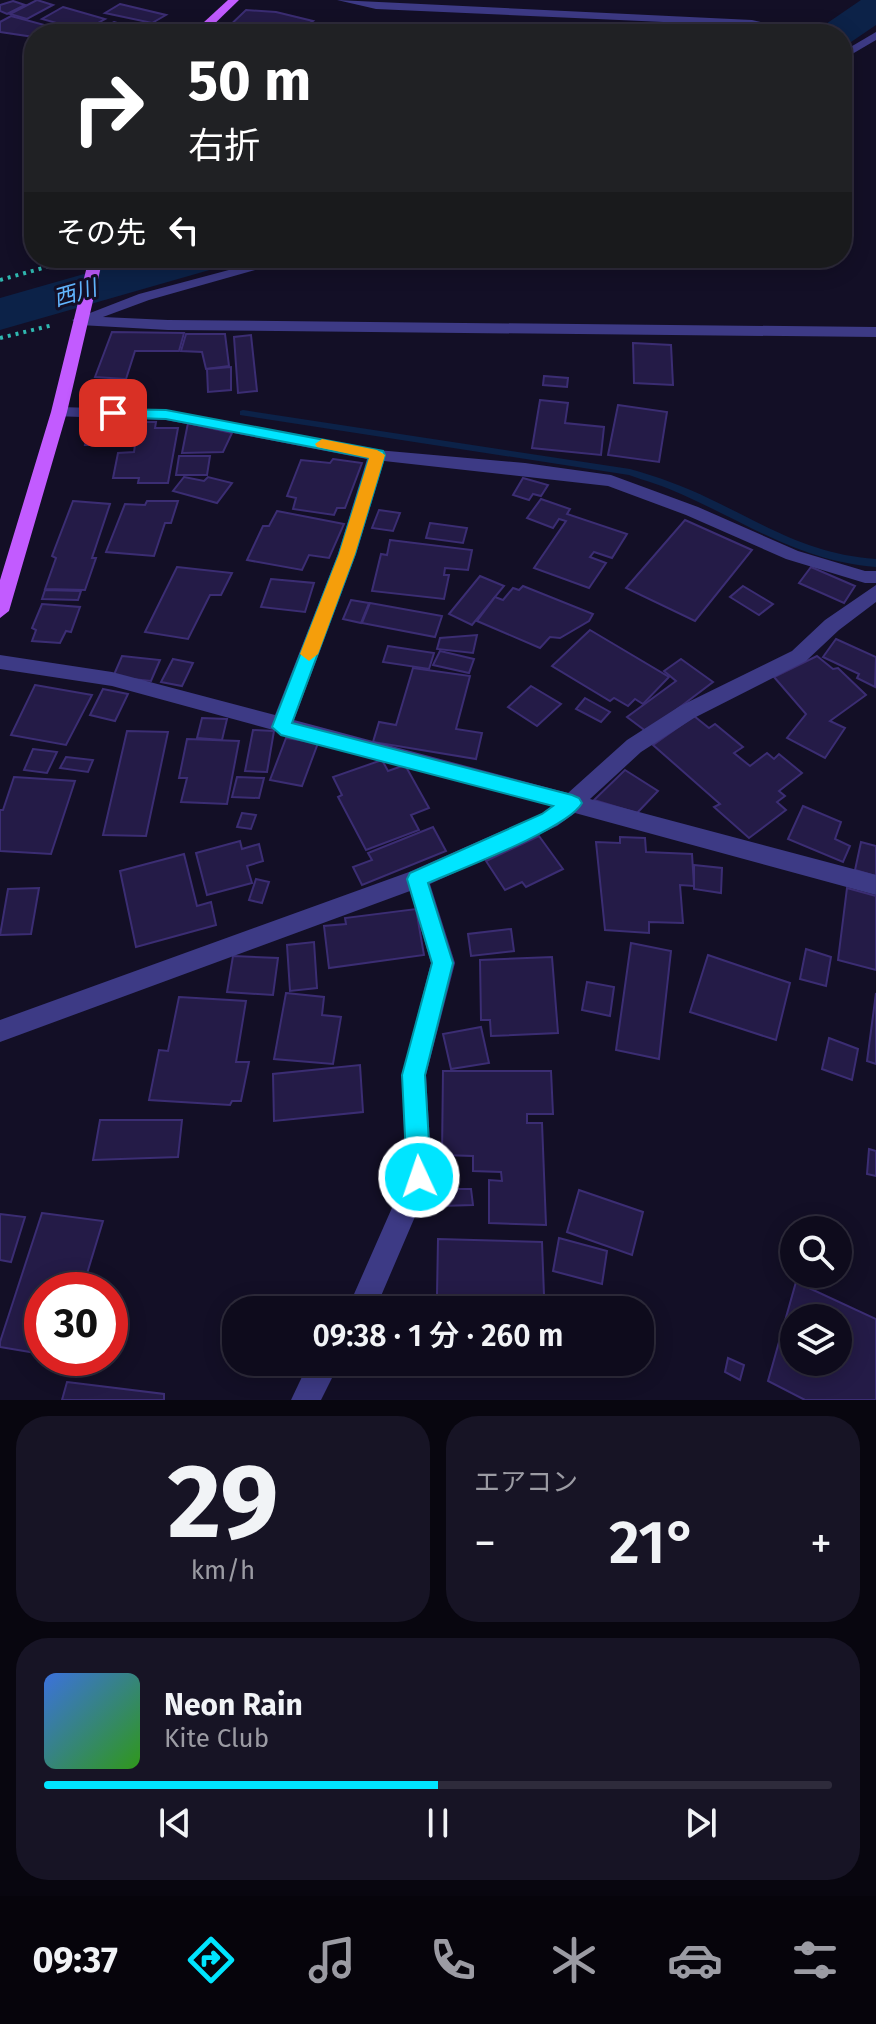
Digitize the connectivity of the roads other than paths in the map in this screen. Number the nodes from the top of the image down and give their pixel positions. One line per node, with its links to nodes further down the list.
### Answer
1 (234, 0): 3 (main road)
2 (342, 0): 4 (street)
3 (208, 24)
4 (757, 24)
5 (876, 35): 6 (street)
6 (852, 52)
7 (93, 268): 9 (main road)
8 (253, 268): 9 (street)
9 (80, 315): 10 (street); 11 (main road)
10 (876, 332)
11 (59, 412): 12 (street); 15 (main road)
12 (377, 455): 13 (street); 17 (street)
13 (876, 577)
14 (876, 592): 18 (street)
15 (0, 611)
16 (0, 662): 17 (street)
17 (281, 727): 18 (street)
18 (572, 803): 19 (street); 20 (street)
19 (417, 879): 21 (street); 22 (street)
20 (876, 885)
21 (0, 1031)
22 (367, 1296)
23 (316, 1376): 24 (street)
24 (306, 1400)

